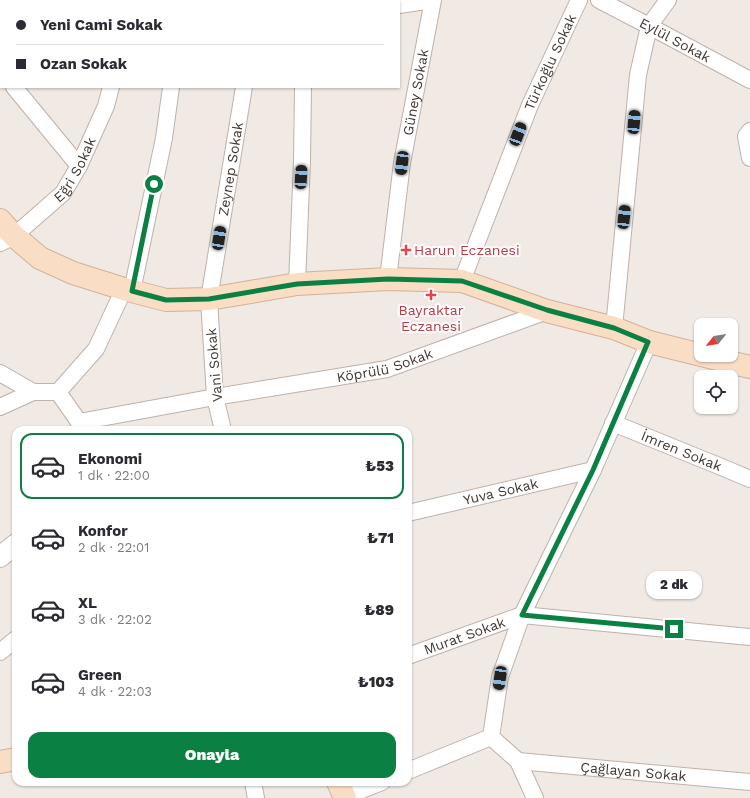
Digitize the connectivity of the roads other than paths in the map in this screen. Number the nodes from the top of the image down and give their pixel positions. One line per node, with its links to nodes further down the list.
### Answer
1 (433, 0): 5 (street); 17 (street, Güney Sokak)
2 (579, 0): 18 (street, Türkoğlu Sokak)
3 (599, 0): 6 (street, Eylül Sokak)
4 (668, 0): 6 (street)
5 (400, 5)
6 (649, 26): 7 (street, Eylül Sokak); 23 (street)
7 (750, 80)
8 (15, 88): 15 (street)
9 (111, 88): 15 (street, Eğri Sokak)
10 (171, 88): 20 (street)
11 (244, 88): 21 (street, Zeynep Sokak)
12 (303, 88): 19 (street)
13 (750, 131): 14 (street)
14 (750, 158)
15 (79, 166): 16 (street, Eğri Sokak)
16 (5, 233): 20 (main road)
17 (388, 279): 18 (main road); 19 (main road)
18 (462, 281): 22 (main road)
19 (297, 284): 21 (main road)
20 (128, 290): 21 (main road); 28 (street)
21 (209, 299): 29 (street, Vani Sokak)
22 (547, 310): 23 (main road); 29 (street, Köprülü Sokak)
23 (614, 328): 24 (main road)
24 (648, 342): 25 (main road); 31 (street)
25 (750, 367)
26 (0, 374): 27 (street)
27 (33, 392): 28 (street); 30 (street)
28 (58, 392): 32 (street)
29 (215, 397): 32 (street, Köprülü Sokak); 33 (street, Vani Sokak)
30 (0, 407)
31 (613, 423): 34 (street); 35 (street, İmren Sokak)
32 (80, 426)
33 (222, 426)
34 (593, 470): 36 (street, Yuva Sokak); 39 (street)
35 (750, 479)
36 (412, 512)
37 (12, 547): 38 (street)
38 (0, 557)
39 (522, 615): 40 (street); 43 (street, Murat Sokak); 44 (street)
40 (750, 637)
41 (12, 642): 42 (street)
42 (0, 652)
43 (412, 655)
44 (491, 737): 46 (street); 48 (street)
45 (12, 760): 47 (main road)
46 (518, 761): 49 (street, Çağlayan Sokak); 54 (street)
47 (0, 762)
48 (412, 769)
49 (750, 782)
50 (254, 786): 53 (street)
51 (366, 786): 52 (street)
52 (342, 792)
53 (256, 798)
54 (535, 798)

